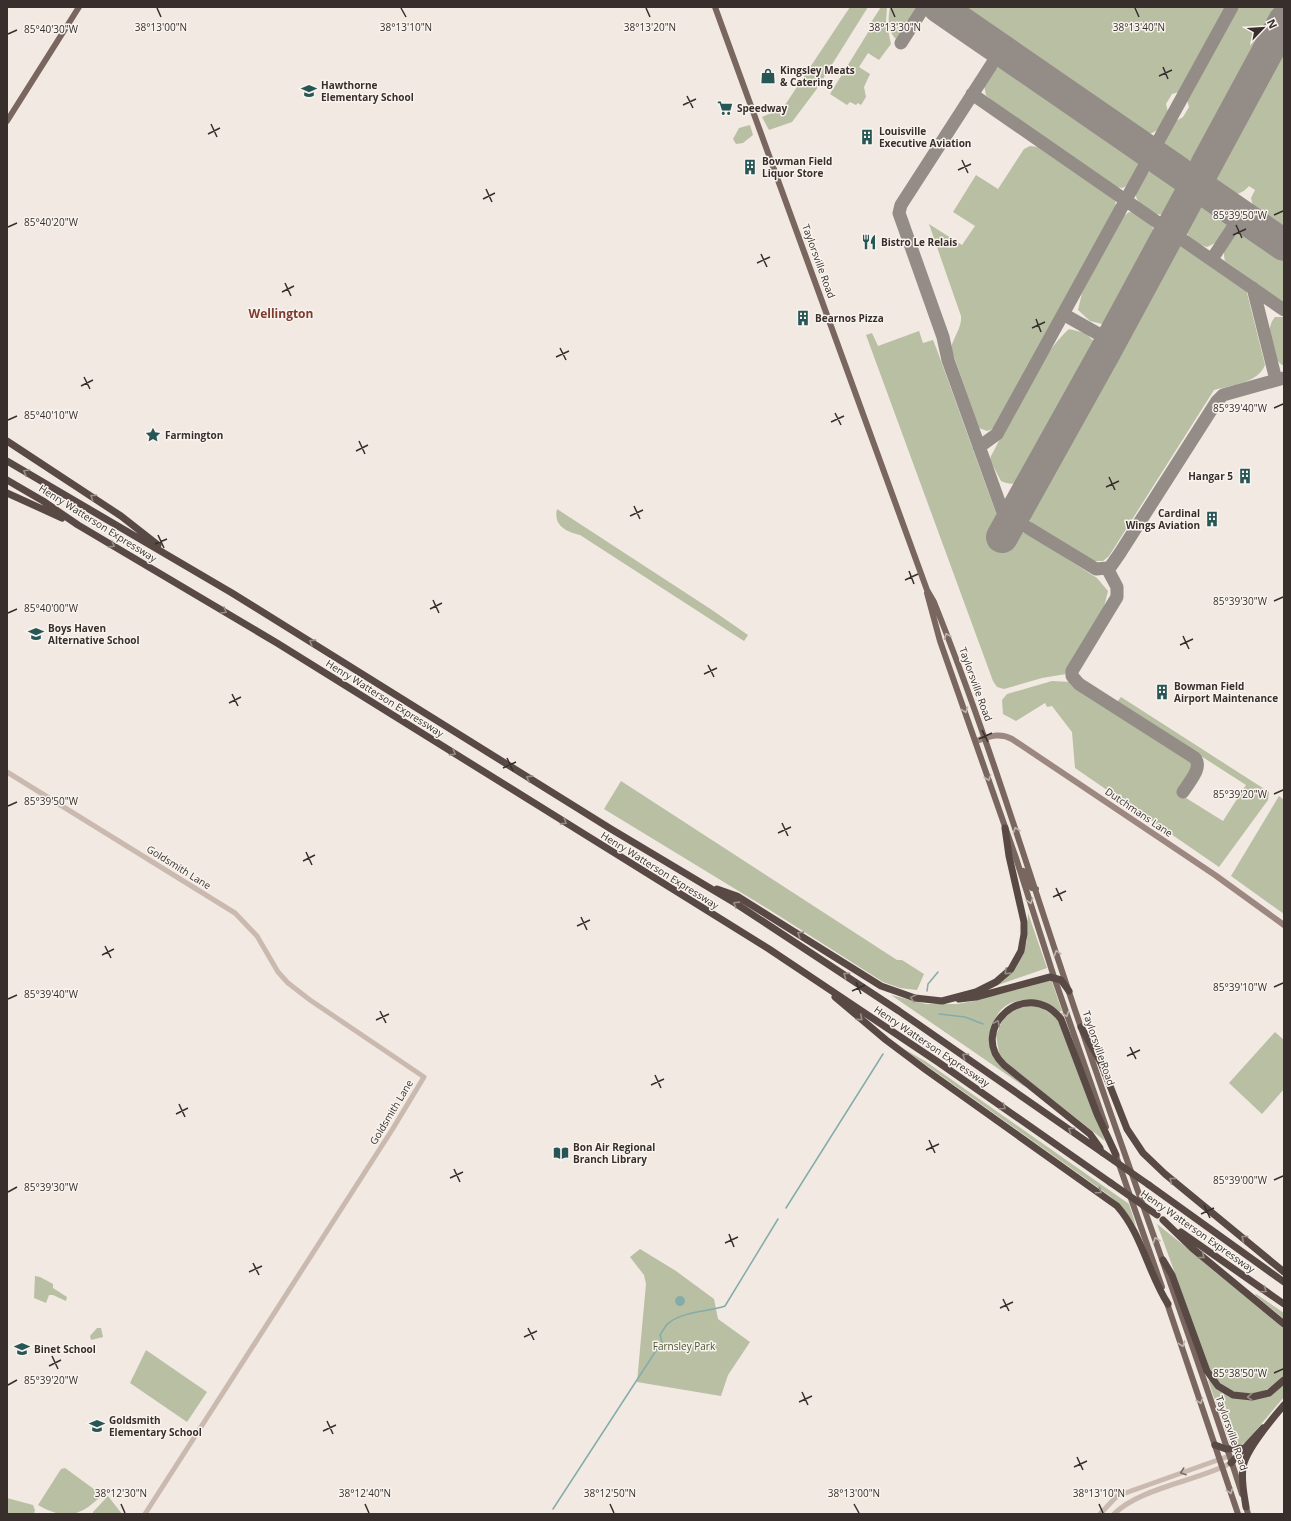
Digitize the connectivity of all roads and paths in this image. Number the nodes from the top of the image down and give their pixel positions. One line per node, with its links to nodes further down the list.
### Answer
1 (79, 7): 3 (main road)
2 (715, 7): 10 (main road, Taylorsville Road)
3 (7, 121)
4 (7, 441): 9 (highway, one-way to 4)
5 (7, 461): 9 (highway, Henry Watterson Expressway, one-way to 5)
6 (7, 480): 8 (highway, Henry Watterson Expressway)
7 (7, 493): 8 (highway)
8 (78, 525): 19 (highway, Henry Watterson Expressway, one-way to 19)
9 (180, 562): 16 (highway, Henry Watterson Expressway, one-way to 9)
10 (927, 590): 11 (main road, Taylorsville Road, one-way to 10); 12 (main road, Taylorsville Road, one-way to 12)
11 (985, 738): 12 (main road, Dutchmans Lane); 17 (main road, Taylorsville Road, one-way to 11); 18 (main road, Dutchmans Lane)
12 (976, 741): 14 (main road, Taylorsville Road, one-way to 14)
13 (7, 772): 43 (street, Goldsmith Lane)
14 (1005, 828): 15 (main road, Taylorsville Road); 22 (highway, one-way to 22)
15 (1016, 858): 17 (main road); 20 (main road, Taylorsville Road, one-way to 20)
16 (706, 886): 22 (highway, one-way to 16); 24 (highway, Henry Watterson Expressway, one-way to 16)
17 (1036, 889): 21 (main road, Taylorsville Road, one-way to 17)
18 (1284, 925)
19 (809, 975): 26 (highway, Henry Watterson Expressway, one-way to 26, bridge); 30 (highway, one-way to 30)
20 (1054, 977): 21 (highway); 22 (highway); 25 (main road, Taylorsville Road, one-way to 25)
21 (1068, 991): 23 (main road, Taylorsville Road)
22 (951, 998)
23 (1081, 1027): 27 (main road, Taylorsville Road, one-way to 23); 28 (highway, one-way to 23)
24 (1103, 1153): 25 (highway, one-way to 25); 29 (highway, Henry Watterson Expressway, bridge)
25 (1116, 1155): 30 (main road, Taylorsville Road)
26 (1163, 1220): 31 (highway, Henry Watterson Expressway, one-way to 31); 32 (highway, one-way to 32)
27 (1163, 1260): 33 (highway, one-way to 27); 38 (main road, Taylorsville Road)
28 (1284, 1272)
29 (1284, 1282)
30 (1168, 1304): 36 (main road, Taylorsville Road, one-way to 36)
31 (1284, 1304)
32 (1284, 1324)
33 (1284, 1380)
34 (1284, 1405): 35 (highway)
35 (1271, 1421): 37 (highway); 42 (highway)
36 (1215, 1445): 38 (highway); 39 (main road, Taylorsville Road)
37 (1245, 1448): 38 (highway); 40 (highway)
38 (1228, 1452): 39 (street); 40 (main road, Taylorsville Road)
39 (1220, 1458): 41 (main road, Taylorsville Road); 44 (street, one-way to 44)
40 (1231, 1463): 41 (street); 42 (main road, Taylorsville Road)
41 (1222, 1468): 45 (street); 46 (main road, Taylorsville Road, one-way to 46)
42 (1247, 1511)
43 (145, 1514)
44 (1100, 1514)
45 (1114, 1514)
46 (1238, 1514)

